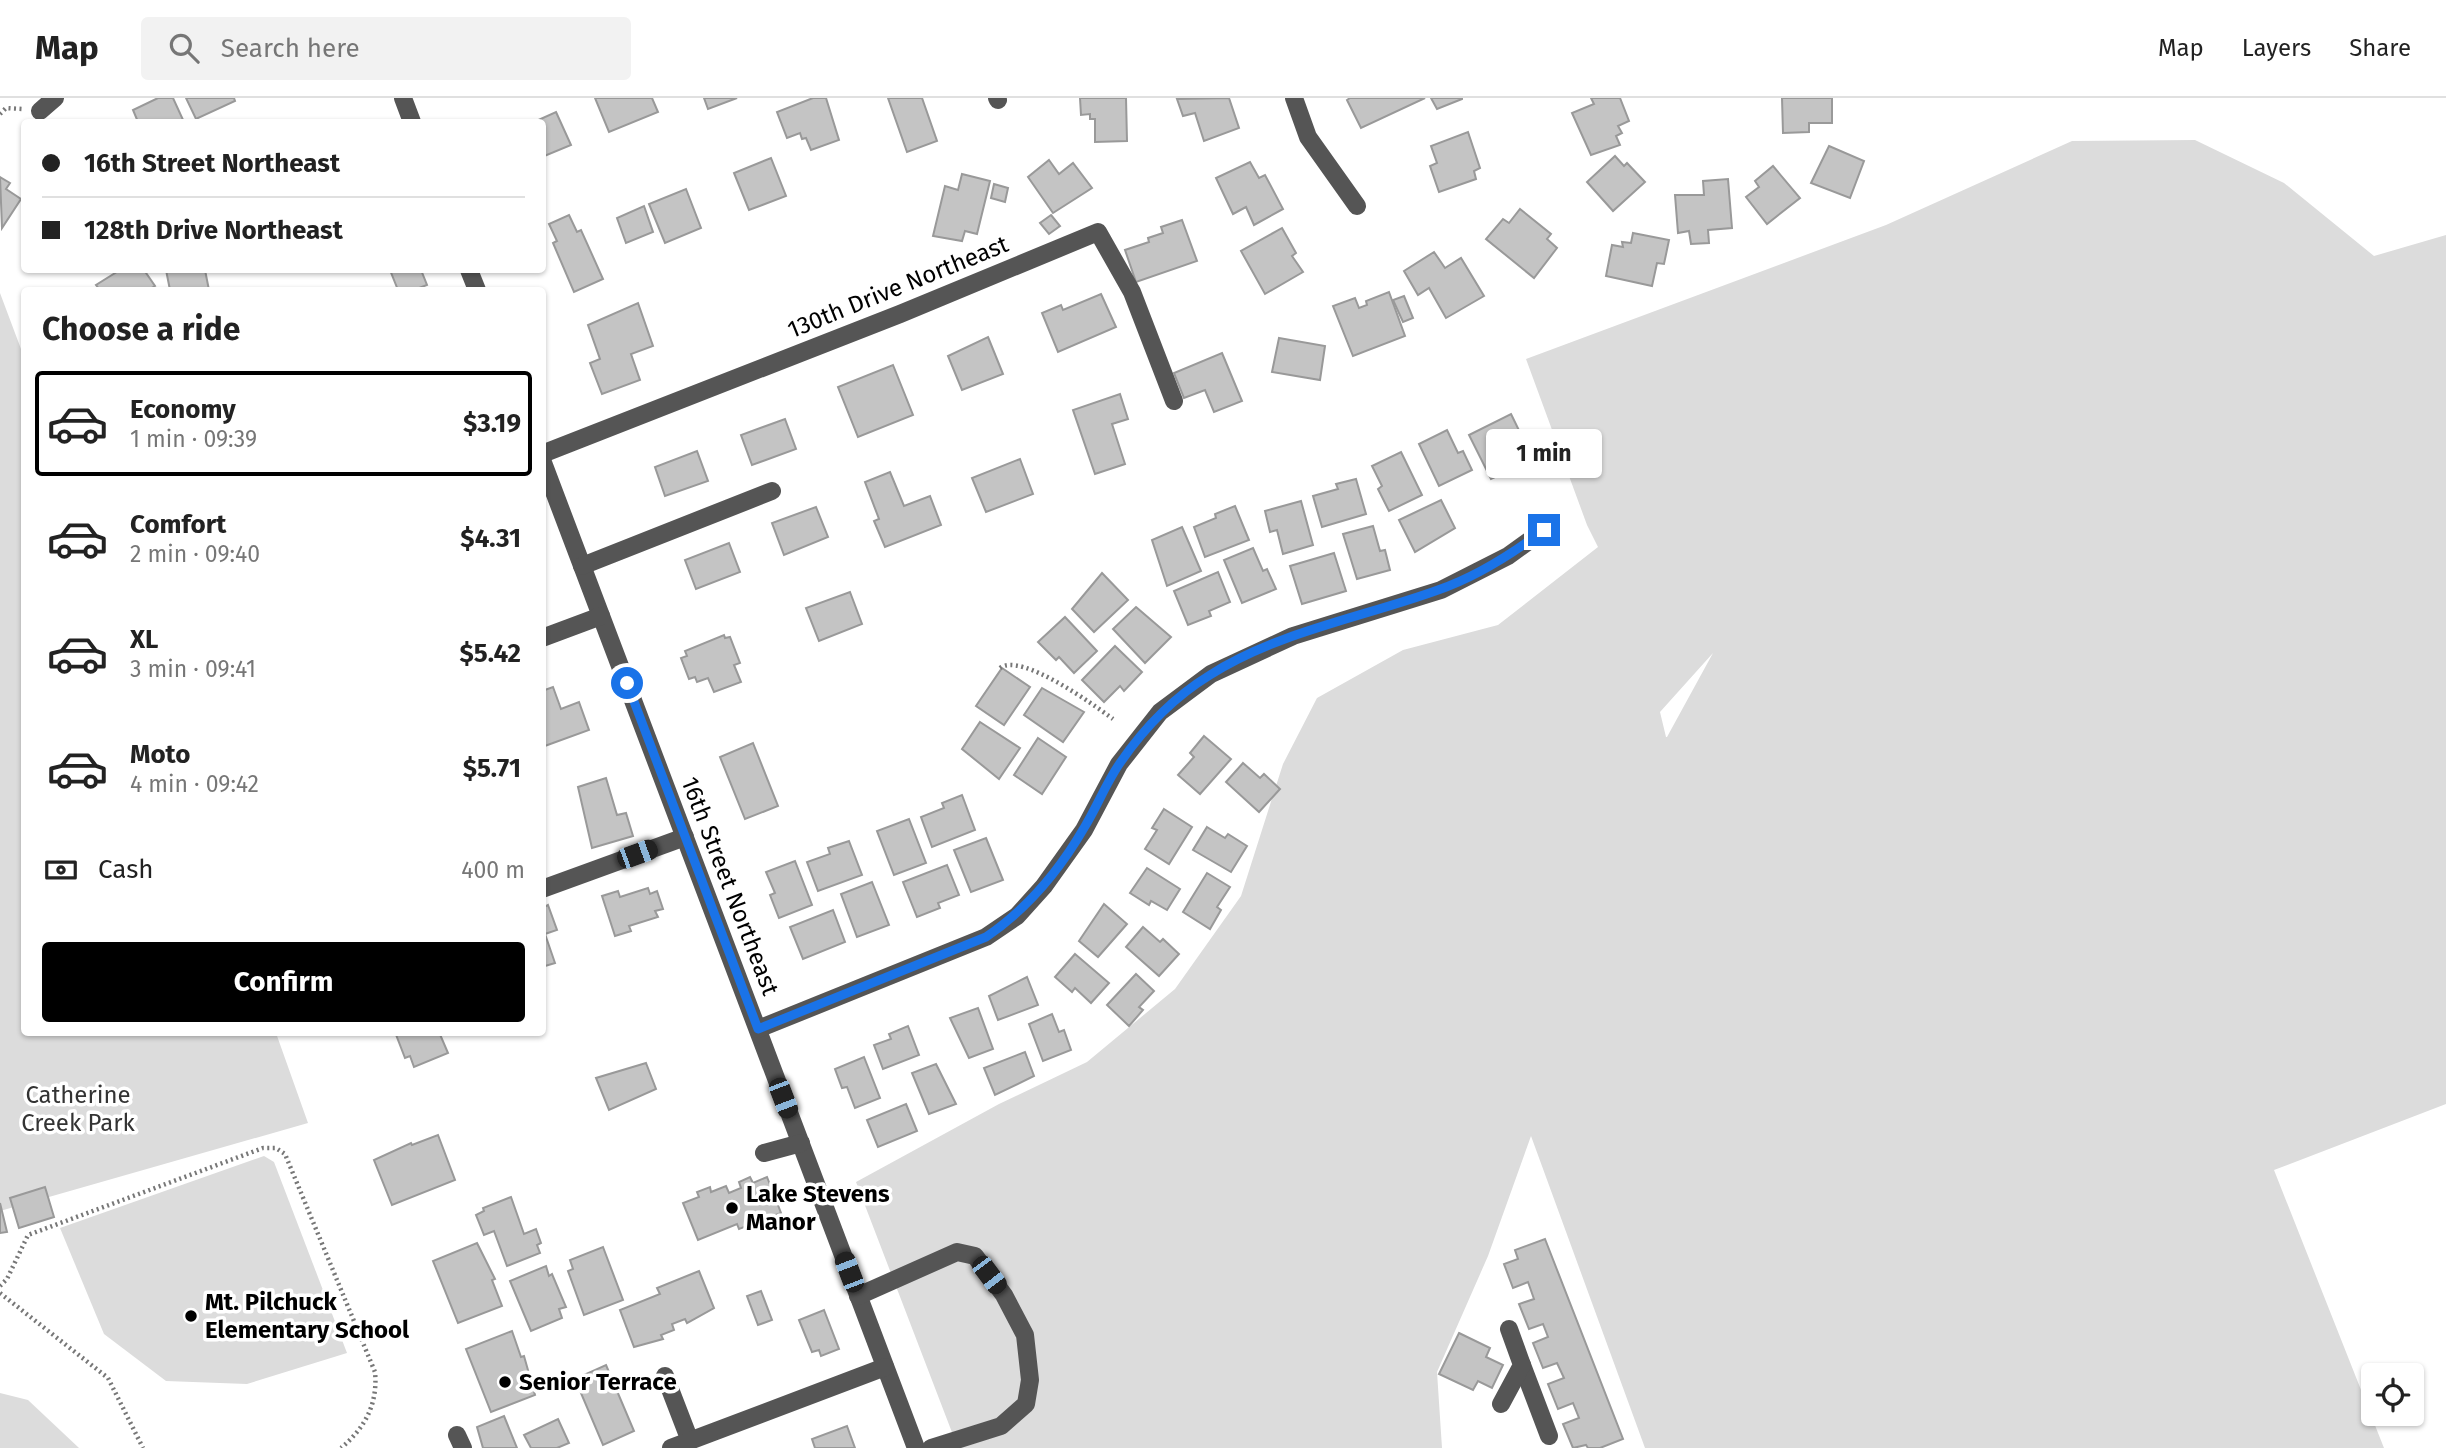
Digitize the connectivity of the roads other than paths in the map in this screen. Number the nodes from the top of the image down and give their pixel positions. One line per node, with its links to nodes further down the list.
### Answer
1 (55, 98): 4 (street)
2 (1294, 98): 6 (street)
3 (407, 99): 5 (street)
4 (40, 111)
5 (411, 119)
6 (1357, 206)
7 (1174, 401): 8 (street, 130th Drive Northeast)
8 (546, 452)
9 (546, 471): 12 (street, 16th Street Northeast)
10 (772, 491): 12 (street)
11 (1544, 530): 17 (street)
12 (582, 566): 13 (street, 16th Street Northeast)
13 (601, 616): 14 (street); 15 (street, 16th Street Northeast)
14 (546, 637)
15 (685, 837): 16 (street); 17 (street, 16th Street Northeast)
16 (546, 888)
17 (758, 1029): 18 (street, 16th Street Northeast)
18 (801, 1143): 19 (street); 20 (street, 16th Street Northeast)
19 (764, 1153)
20 (858, 1296): 23 (street, 16th Street Northeast); 30 (street)
21 (1509, 1329): 22 (street)
22 (1522, 1365): 25 (street); 26 (street)
23 (885, 1367): 27 (street); 29 (street, 16th Street Northeast)
24 (665, 1376): 27 (street)
25 (1501, 1404)
26 (1549, 1436)
27 (690, 1441): 28 (street)
28 (671, 1448)
29 (916, 1448)
30 (931, 1448)

